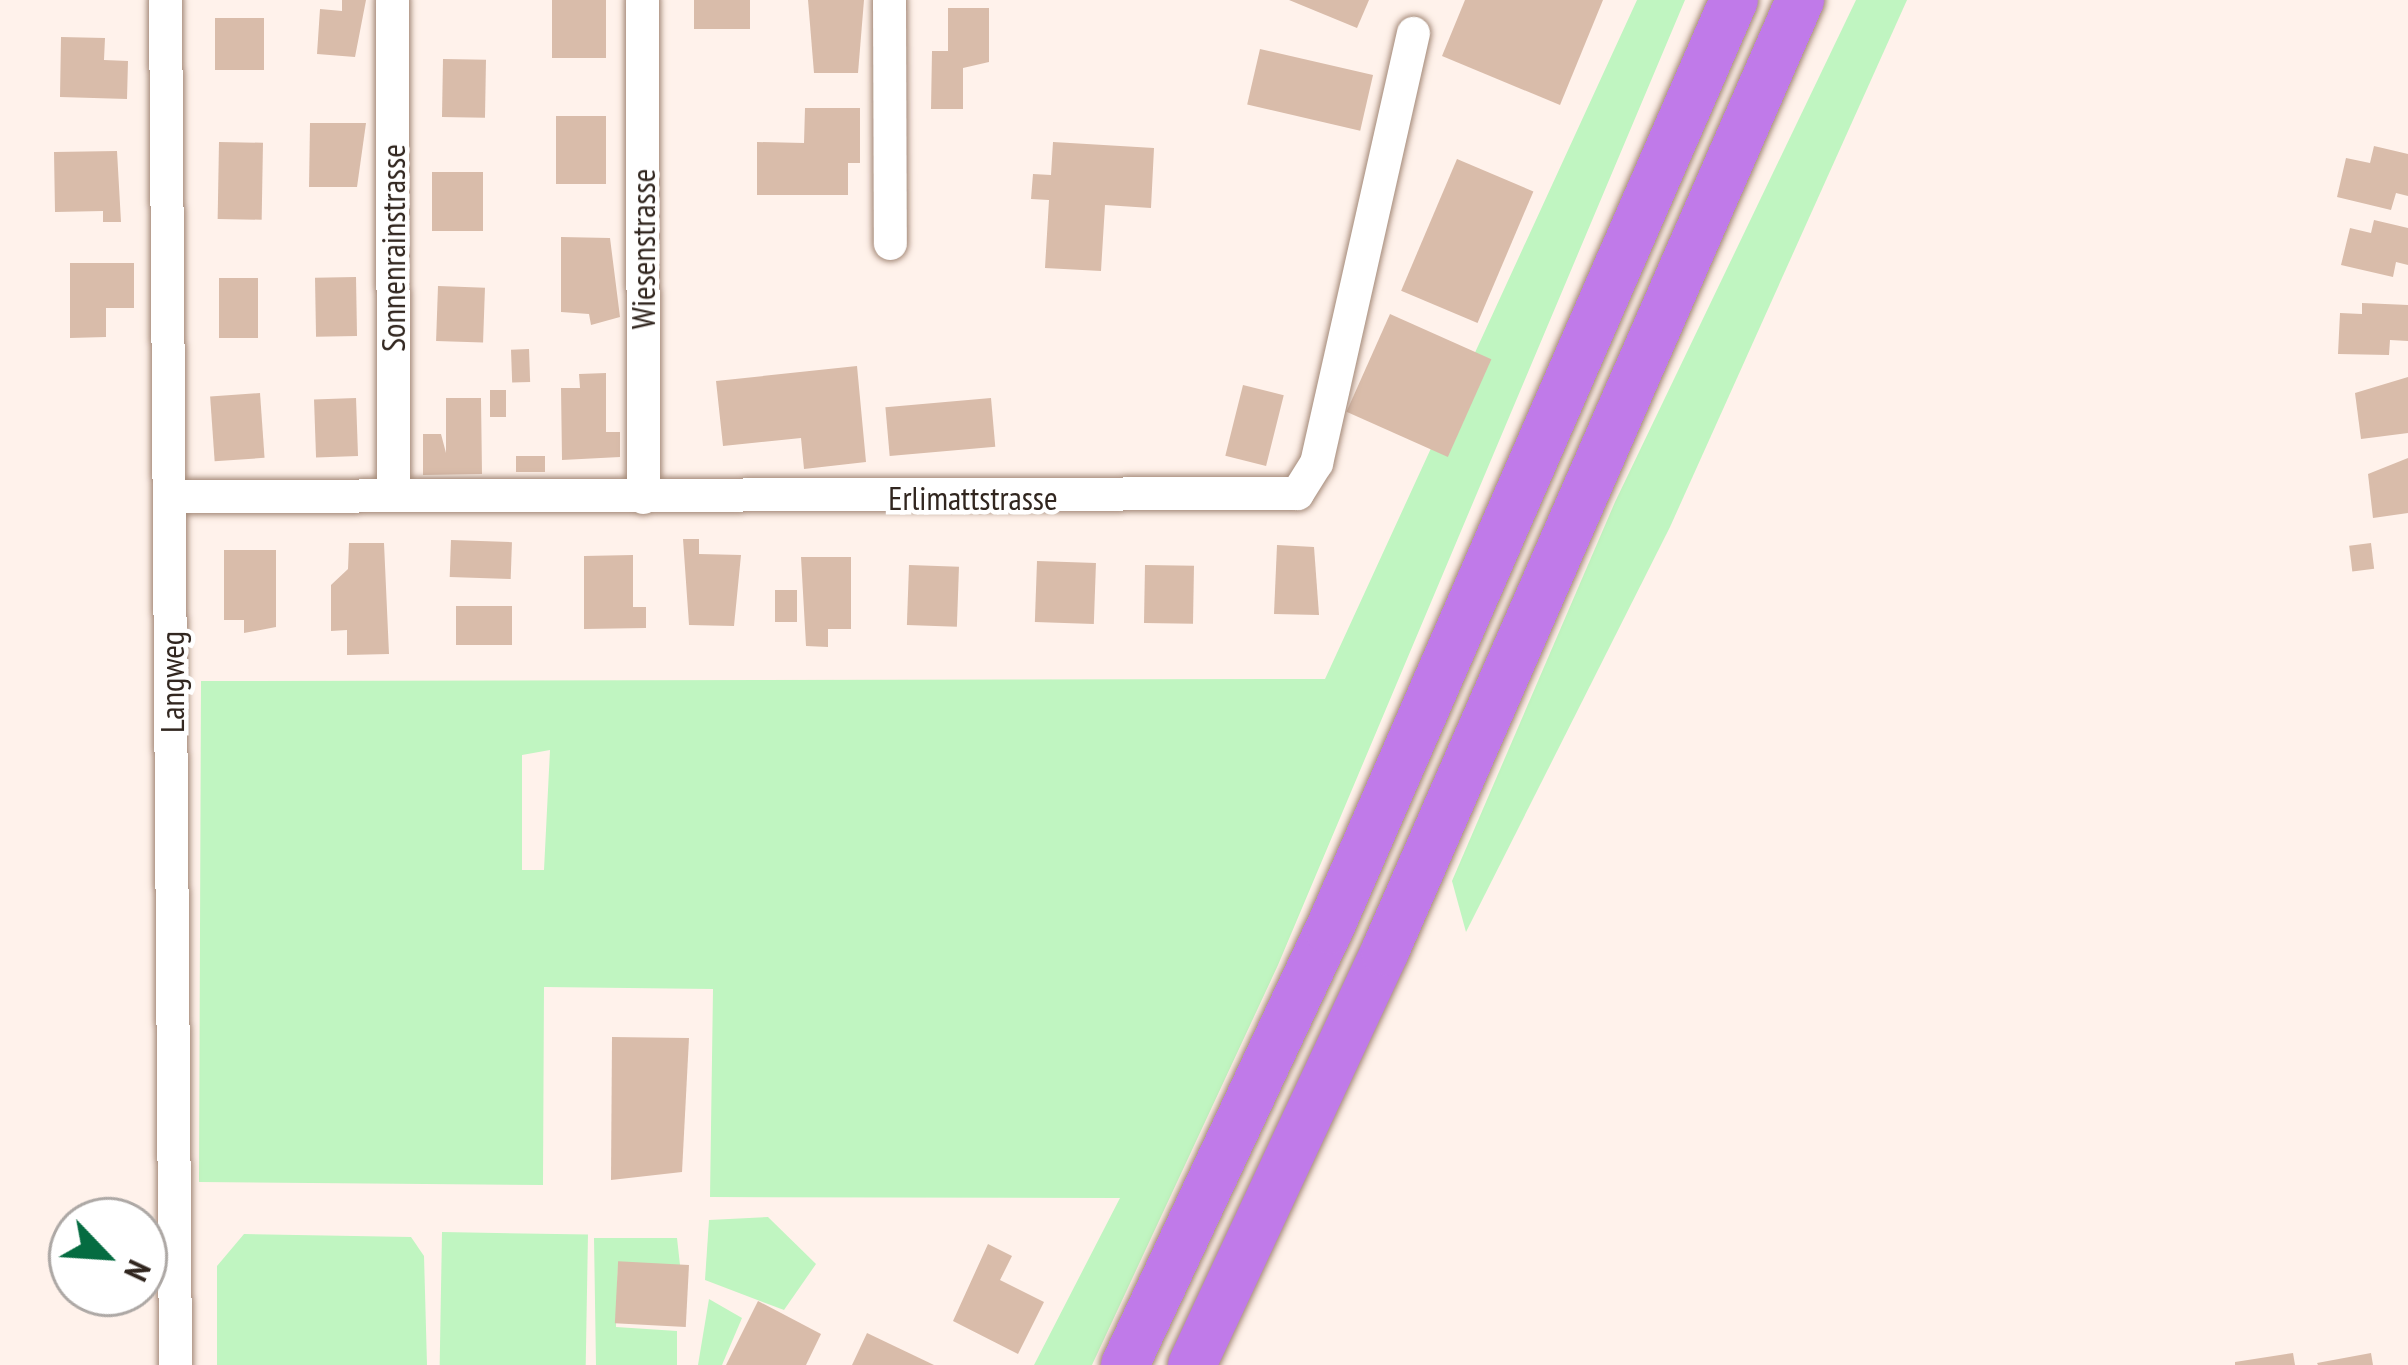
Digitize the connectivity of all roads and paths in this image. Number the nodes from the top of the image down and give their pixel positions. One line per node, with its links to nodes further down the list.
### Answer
1 (165, 0): 9 (street, Langweg)
2 (392, 0): 10 (street, Sonnenrainstrasse)
3 (642, 0): 11 (street, Wiesenstrasse)
4 (889, 0): 8 (street)
5 (1734, 0): 13 (highway)
6 (1800, 0): 14 (highway)
7 (1413, 33): 11 (street, Erlimattstrasse)
8 (890, 243)
9 (171, 496): 10 (street, Erlimattstrasse); 12 (street, Langweg)
10 (393, 496): 11 (street, Erlimattstrasse)
11 (643, 497)
12 (175, 1365)
13 (1125, 1365)
14 (1192, 1365)

